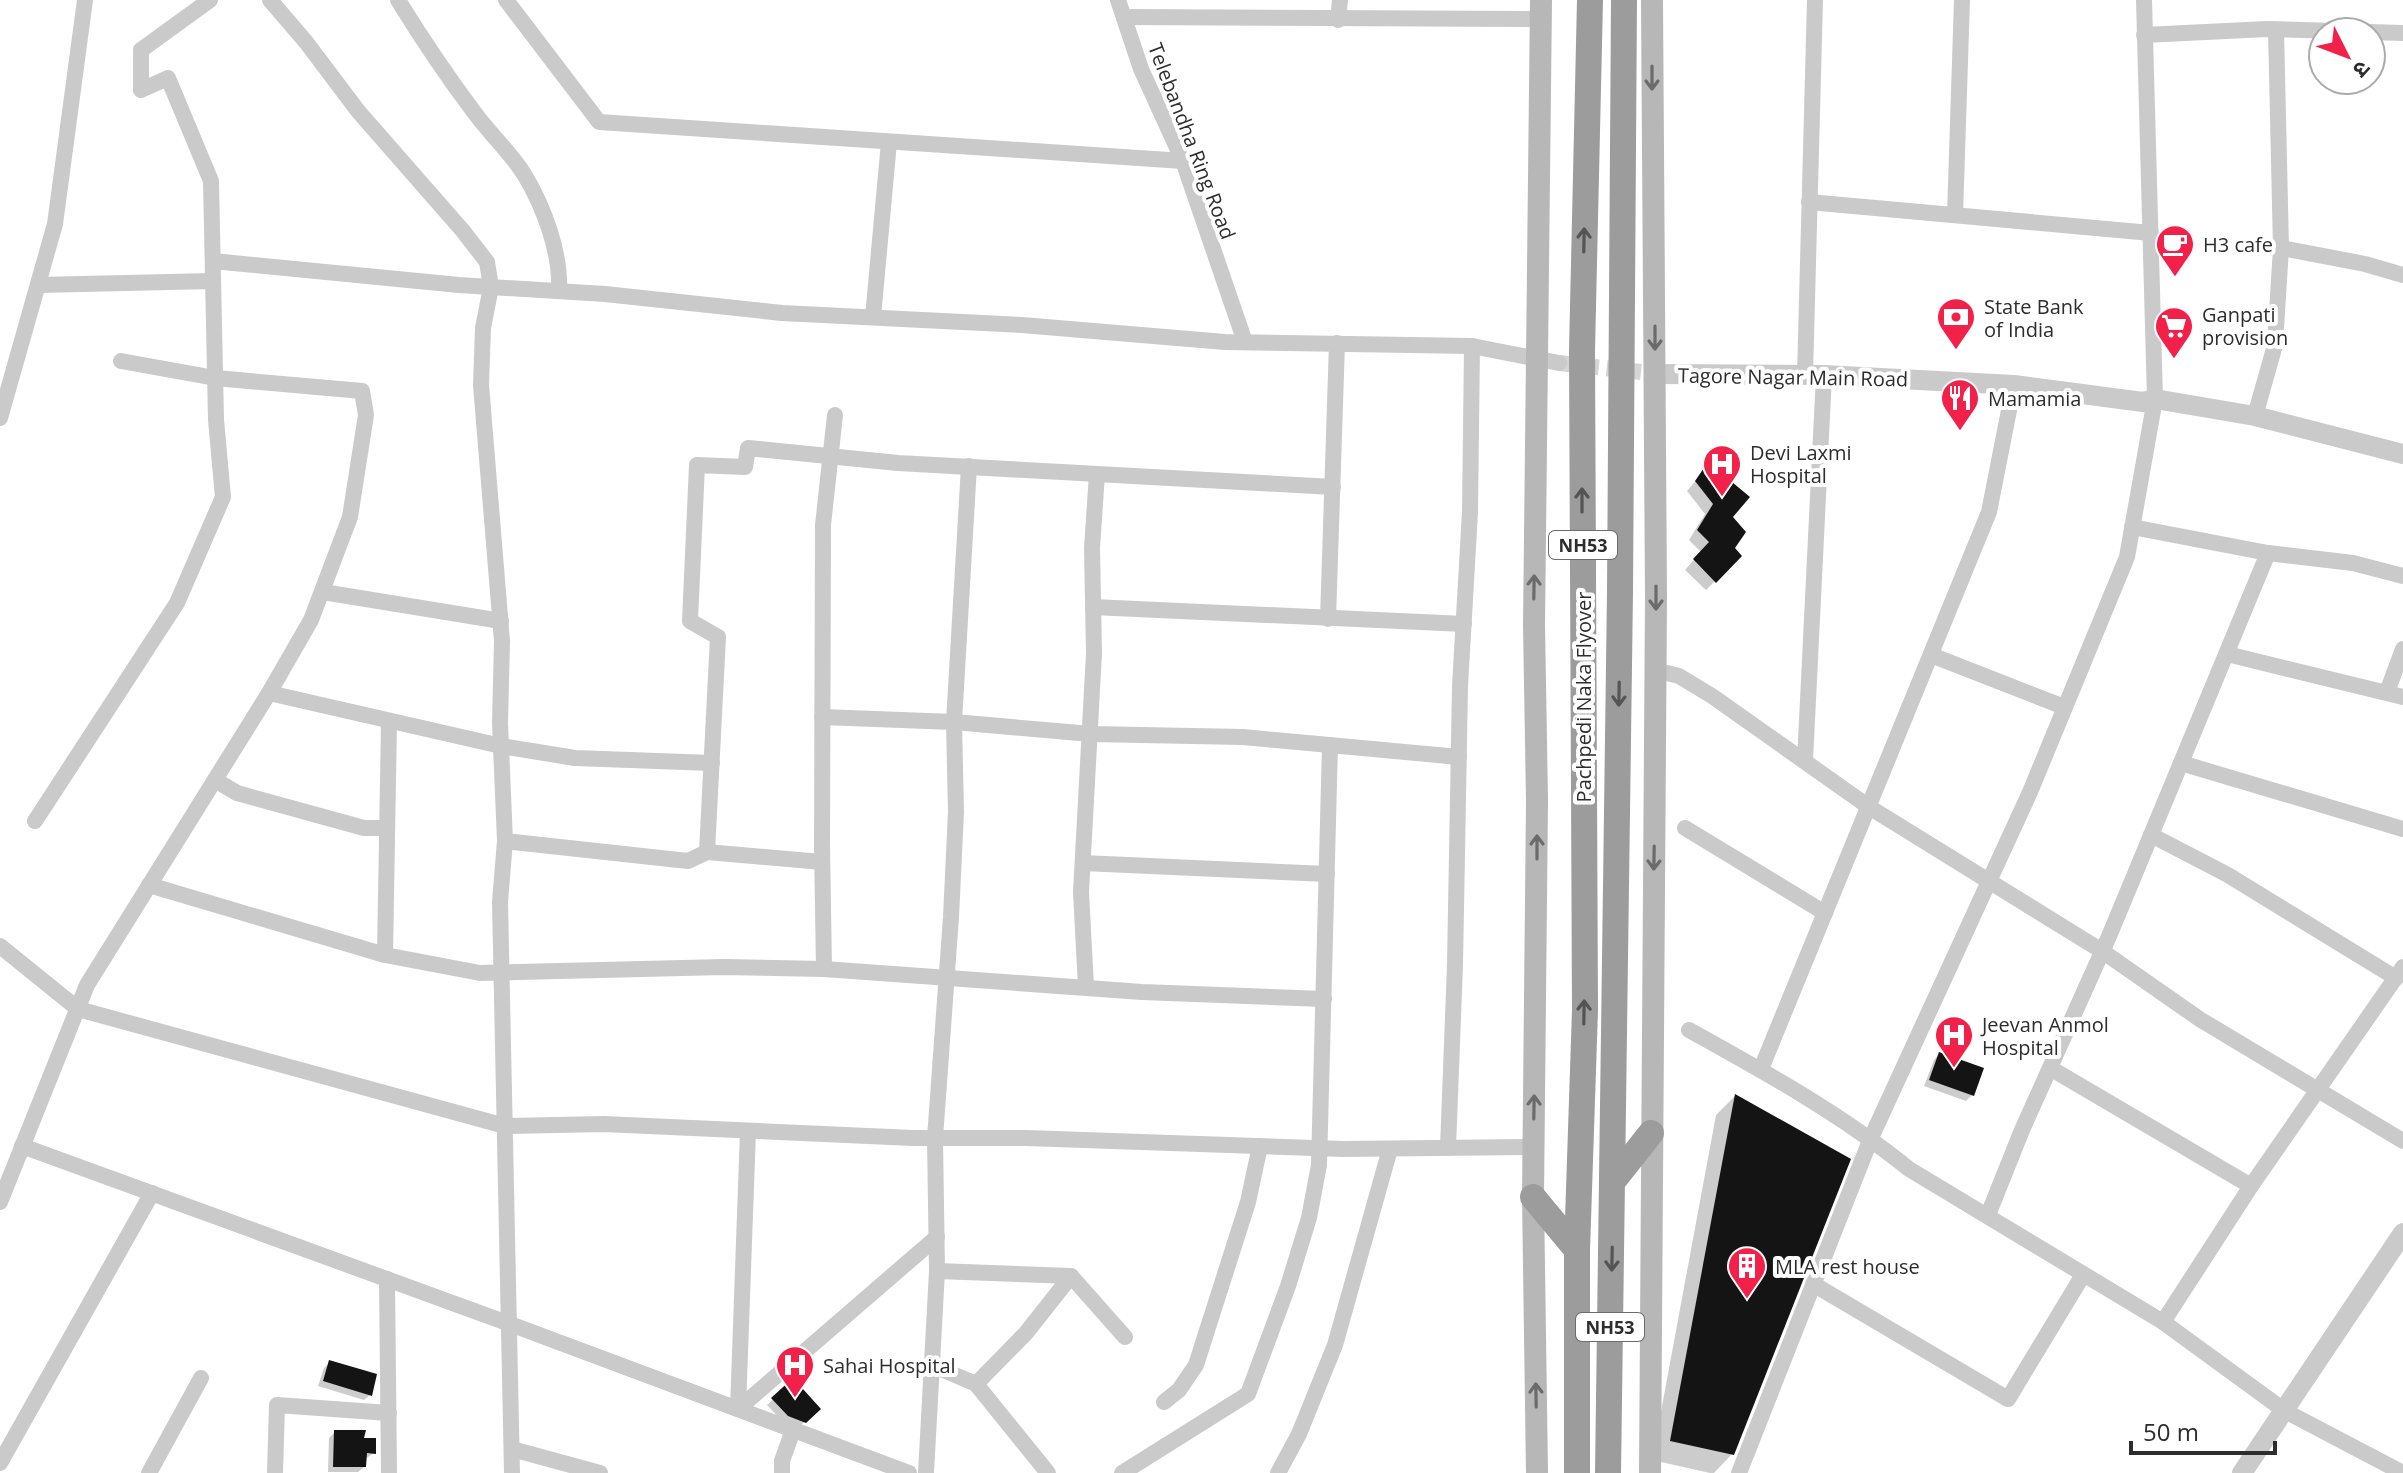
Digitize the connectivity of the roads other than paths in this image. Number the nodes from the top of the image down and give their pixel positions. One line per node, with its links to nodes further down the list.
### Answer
1 (85, 0): 30 (street)
2 (210, 0): 27 (street)
3 (270, 0): 31 (street)
4 (398, 0): 32 (street)
5 (506, 0): 21 (street)
6 (1118, 0): 16 (street, Telebandha Ring Road)
7 (1340, 0): 17 (street)
8 (1590, 0): 126 (highway, Pachpedi Naka Flyover / NH53, one-way to 8)
9 (1624, 0): 118 (highway, Pachpedi Naka Flyover / NH53, one-way to 118)
10 (1652, 0): 39 (main road, one-way to 39)
11 (1815, 0): 23 (street)
12 (1962, 0): 24 (street)
13 (2144, 0): 20 (street)
14 (1211, 8): 16 (street); 17 (street)
15 (1540, 9): 17 (street); 38 (main road)
16 (1124, 17): 22 (street, Telebandha Ring Road)
17 (1338, 20)
18 (2276, 30): 19 (street); 20 (street); 26 (street)
19 (2403, 33)
20 (2144, 35): 25 (street)
21 (889, 142): 22 (street); 33 (street)
22 (1183, 161): 34 (street, Telebandha Ring Road)
23 (1809, 202): 24 (street); 40 (street)
24 (1955, 215): 25 (street)
25 (2151, 233): 43 (street)
26 (2281, 248): 28 (street); 45 (street)
27 (213, 261): 29 (street); 31 (street)
28 (2403, 275)
29 (213, 281): 30 (street); 41 (street)
30 (38, 285): 46 (street)
31 (491, 287): 32 (street); 58 (street)
32 (559, 291): 33 (street)
33 (873, 317): 34 (street)
34 (1245, 342): 35 (street)
35 (1337, 343): 36 (street); 51 (street)
36 (1472, 346): 38 (street); 59 (street)
37 (121, 361): 41 (street)
38 (1548, 361): 114 (main road, one-way to 38)
39 (1648, 373): 40 (street, Tagore Nagar Main Road); 63 (main road, one-way to 63)
40 (1814, 375): 42 (street, Tagore Nagar Main Road); 74 (street)
41 (215, 378): 55 (street); 79 (street)
42 (2014, 385): 43 (street, Tagore Nagar Main Road); 62 (street)
43 (2155, 399): 45 (street, Tagore Nagar Main Road); 52 (street)
44 (835, 415): 48 (street)
45 (2255, 416): 47 (street, Tagore Nagar Main Road)
46 (0, 418)
47 (2403, 454)
48 (831, 456): 49 (street); 67 (street); 75 (street)
49 (969, 466): 50 (street); 69 (street)
50 (1097, 474): 51 (street); 56 (street)
51 (1333, 487): 57 (street)
52 (2132, 527): 53 (street); 66 (street)
53 (2268, 553): 54 (street); 61 (street)
54 (2403, 576)
55 (323, 592): 58 (street); 64 (street)
56 (1093, 607): 57 (street); 70 (street)
57 (1328, 619): 59 (street)
58 (501, 621): 72 (street)
59 (1464, 624): 73 (street)
60 (2403, 649): 65 (street)
61 (2227, 654): 65 (street); 76 (street)
62 (1931, 655): 66 (street); 78 (street)
63 (1655, 670): 74 (street); 108 (main road, one-way to 108)
64 (269, 693): 68 (street); 77 (street)
65 (2395, 694)
66 (2064, 707): 89 (street)
67 (822, 717): 69 (street); 86 (street)
68 (389, 722): 72 (street); 80 (street)
69 (954, 722): 70 (street); 98 (street)
70 (1091, 734): 71 (street); 87 (street)
71 (1330, 745): 73 (street); 88 (street)
72 (501, 746): 75 (street); 84 (street)
73 (1459, 757): 116 (street)
74 (1805, 761): 78 (street)
75 (712, 763): 85 (street)
76 (2181, 763): 82 (street); 83 (street)
77 (215, 780): 80 (street); 90 (street)
78 (1869, 807): 89 (street); 91 (street)
79 (35, 821)
80 (386, 828): 94 (street)
81 (1685, 828): 91 (street)
82 (2403, 829)
83 (2151, 835): 93 (street); 97 (street)
84 (505, 841): 85 (street); 96 (street)
85 (707, 852): 86 (street)
86 (822, 862): 95 (street)
87 (1083, 863): 88 (street); 99 (street)
88 (1327, 874): 100 (street)
89 (1989, 881): 93 (street); 110 (street)
90 (149, 885): 94 (street); 101 (street)
91 (1825, 913): 104 (street)
92 (0, 946): 101 (street)
93 (2102, 951): 103 (street); 105 (street)
94 (385, 955): 96 (street)
95 (824, 969): 96 (street); 98 (street)
96 (502, 972): 106 (street)
97 (2399, 972): 105 (street)
98 (946, 979): 99 (street); 109 (street)
99 (1086, 987): 100 (street)
100 (1324, 999): 115 (street)
101 (78, 1009): 106 (street); 112 (street)
102 (1689, 1030): 104 (street)
103 (2050, 1068): 119 (street); 123 (street)
104 (1761, 1069): 110 (street)
105 (2319, 1091): 111 (street); 119 (street)
106 (505, 1126): 107 (street); 133 (street)
107 (748, 1131): 109 (street); 139 (street)
108 (1651, 1133): 118 (highway); 159 (main road)
109 (935, 1138): 113 (street); 125 (street)
110 (1871, 1138): 123 (street); 131 (street)
111 (2403, 1141)
112 (22, 1146): 120 (street); 122 (street)
113 (1260, 1146): 115 (street); 138 (street)
114 (1533, 1147): 116 (street); 121 (main road)
115 (1318, 1148): 117 (street); 154 (street)
116 (1448, 1148): 117 (street)
117 (1390, 1149): 155 (street)
118 (1613, 1181): 158 (highway, NH53, one-way to 158)
119 (2251, 1186): 132 (street)
120 (152, 1193): 130 (street); 144 (street)
121 (1533, 1197): 126 (highway); 156 (main road, one-way to 121)
122 (0, 1202)
123 (1988, 1215): 128 (street)
124 (2403, 1233): 140 (street)
125 (937, 1237): 127 (street); 139 (street)
126 (1577, 1250): 157 (highway, NH53)
127 (937, 1271): 129 (street); 135 (street)
128 (2083, 1275): 131 (street); 132 (street)
129 (1071, 1276): 134 (street); 137 (street)
130 (387, 1279): 133 (street); 141 (street)
131 (1813, 1284): 160 (street)
132 (2163, 1322): 140 (street)
133 (510, 1324): 139 (street); 143 (street)
134 (1125, 1337)
135 (932, 1365): 137 (street); 152 (street)
136 (201, 1378): 145 (street)
137 (976, 1384): 153 (street)
138 (1164, 1402)
139 (738, 1409): 142 (street)
140 (2285, 1411): 161 (street); 162 (street)
141 (389, 1413): 146 (street); 147 (street)
142 (793, 1430): 150 (street); 151 (street)
143 (512, 1449): 148 (street); 149 (street)
144 (0, 1463)
145 (149, 1473)
146 (275, 1473)
147 (389, 1473)
148 (512, 1473)
149 (599, 1473)
150 (782, 1473)
151 (909, 1473)
152 (926, 1473)
153 (1048, 1473)
154 (1122, 1473)
155 (1278, 1473)
156 (1537, 1473)
157 (1577, 1473)
158 (1608, 1473)
159 (1650, 1473)
160 (1739, 1473)
161 (2242, 1473)
162 (2403, 1473)

